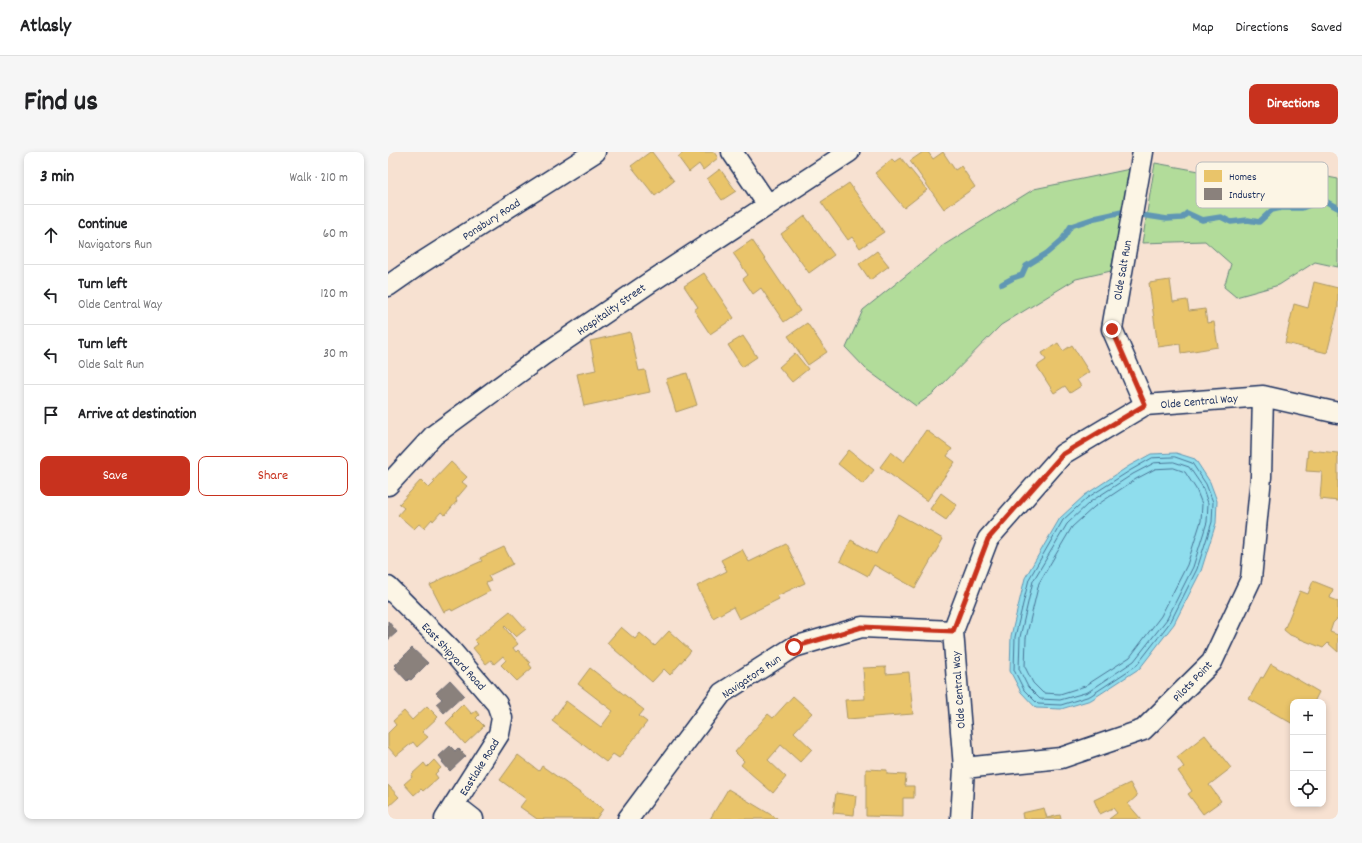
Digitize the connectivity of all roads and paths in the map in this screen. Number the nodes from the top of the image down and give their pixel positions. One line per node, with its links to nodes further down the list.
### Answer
1 (595, 152): 6 (street, Ponsbury Road)
2 (732, 152): 5 (street)
3 (849, 152): 5 (street, Hospitality Street)
4 (1143, 152): 8 (street, Olde Salt Run)
5 (768, 205): 10 (street, Hospitality Street)
6 (388, 286)
7 (1263, 396): 8 (street, Olde Central Way); 9 (street, Olde Central Way); 14 (street, Pilots Point)
8 (1145, 405): 12 (street, Olde Central Way)
9 (1338, 413)
10 (388, 485)
11 (388, 587): 13 (street, East Shipyard Road)
12 (953, 631): 14 (street, Olde Central Way); 17 (street, Navigators Run)
13 (499, 734): 15 (street, Eastlake Road)
14 (964, 768): 18 (street, Olde Central Way)
15 (450, 812): 16 (street)
16 (473, 819)
17 (628, 819)
18 (961, 819)

